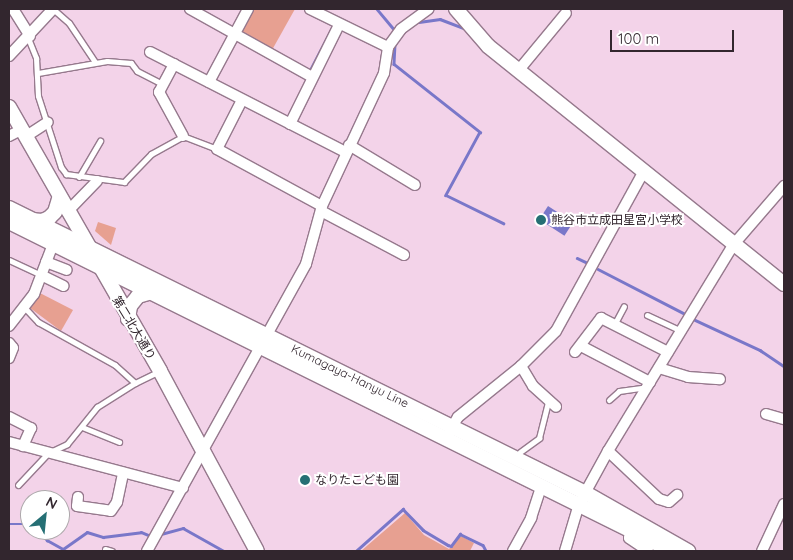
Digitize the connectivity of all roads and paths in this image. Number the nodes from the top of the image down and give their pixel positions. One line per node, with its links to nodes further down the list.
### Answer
1 (13, 9): 11 (street)
2 (53, 9): 11 (street); 15 (lane)
3 (190, 9): 10 (street)
4 (248, 9): 10 (street)
5 (310, 9): 9 (street)
6 (429, 9): 12 (street)
7 (456, 9): 17 (main road)
8 (566, 13): 17 (street)
9 (339, 25): 12 (street); 19 (street)
10 (235, 34): 19 (street); 20 (street)
11 (29, 37): 14 (street); 18 (lane)
12 (388, 47): 30 (street)
13 (150, 52): 16 (street)
14 (9, 56)
15 (95, 62): 18 (lane); 21 (lane)
16 (174, 64): 20 (street); 21 (street)
17 (518, 71): 31 (main road)
18 (38, 73): 24 (lane)
19 (312, 77): 25 (street)
20 (209, 82): 22 (street)
21 (163, 84): 27 (street)
22 (242, 100): 25 (street); 29 (street)
23 (9, 107): 26 (main road, 第二北大通り)
24 (48, 122): 26 (street); 32 (lane)
25 (290, 124): 30 (street)
26 (18, 134): 36 (main road, 第二北大通り)
27 (183, 136): 29 (lane); 33 (lane)
28 (100, 141): 32 (lane)
29 (217, 149): 38 (street)
30 (347, 149): 34 (street); 38 (street)
31 (643, 173): 43 (main road); 65 (street)
32 (79, 178): 33 (lane)
33 (97, 181): 39 (street)
34 (414, 184)
35 (784, 186): 43 (street)
36 (59, 199): 39 (main road, 第二北大通り); 40 (main road)
37 (9, 208): 40 (main road, Kumagaya-Hanyu Line)
38 (321, 208): 45 (street); 61 (street)
39 (67, 212): 44 (main road, 第二北大通り)
40 (31, 220): 42 (main road, Kumagaya-Hanyu Line)
41 (9, 222): 42 (main road, Kumagaya-Hanyu Line)
42 (55, 238): 44 (main road, Kumagaya-Hanyu Line); 47 (street); 48 (main road, Kumagaya-Hanyu Line)
43 (734, 244): 51 (main road); 60 (street)
44 (88, 248): 48 (main road, 第二北大通り); 61 (main road, Kumagaya-Hanyu Line)
45 (404, 254)
46 (9, 260): 50 (lane)
47 (46, 262): 49 (street); 50 (street)
48 (98, 265): 53 (main road, Kumagaya-Hanyu Line); 57 (main road, 第二北大通り)
49 (67, 270)
50 (41, 276): 52 (street); 55 (street)
51 (784, 284)
52 (64, 286)
53 (152, 292): 57 (main road); 61 (main road, Kumagaya-Hanyu Line)
54 (624, 306): 58 (lane)
55 (24, 307): 59 (street); 69 (lane)
56 (647, 315): 60 (lane)
57 (128, 319): 67 (main road, 第二北大通り)
58 (614, 325): 63 (street); 70 (street)
59 (9, 326)
60 (681, 331): 63 (street)
61 (265, 342): 77 (main road, Kumagaya-Hanyu Line); 81 (street)
62 (9, 343): 64 (street)
63 (668, 352): 66 (street)
64 (9, 358)
65 (521, 366): 72 (street); 77 (street)
66 (659, 368): 68 (street); 70 (street)
67 (160, 371): 69 (lane); 81 (main road, 第二北大通り)
68 (720, 379)
69 (134, 383): 76 (lane)
70 (649, 385): 71 (lane); 82 (street)
71 (609, 400)
72 (552, 404): 83 (lane)
73 (766, 414): 75 (street)
74 (9, 417): 80 (street)
75 (784, 419)
76 (82, 427): 79 (lane); 84 (lane)
77 (450, 432): 87 (main road, Kumagaya-Hanyu Line); 91 (main road, Kumagaya-Hanyu Line)
78 (9, 442): 80 (street)
79 (119, 442)
80 (22, 446): 84 (street)
81 (204, 450): 88 (street); 97 (main road, 第二北大通り)
82 (608, 451): 89 (street); 91 (street)
83 (520, 452)
84 (48, 453): 85 (street); 86 (lane)
85 (123, 472): 88 (street); 90 (street)
86 (18, 485)
87 (542, 485): 91 (main road, Kumagaya-Hanyu Line); 98 (street)
88 (183, 488): 96 (street)
89 (678, 495)
90 (78, 498)
91 (581, 498): 93 (main road, Kumagaya-Hanyu Line); 99 (street); 102 (main road, Kumagaya-Hanyu Line)
92 (784, 504): 103 (street)
93 (630, 531): 100 (street); 101 (main road, Kumagaya-Hanyu Line)
94 (105, 549): 95 (lane)
95 (112, 551)
96 (147, 551)
97 (257, 551)
98 (513, 551)
99 (565, 551)
100 (648, 551)
101 (672, 551)
102 (688, 551)
103 (762, 551)

